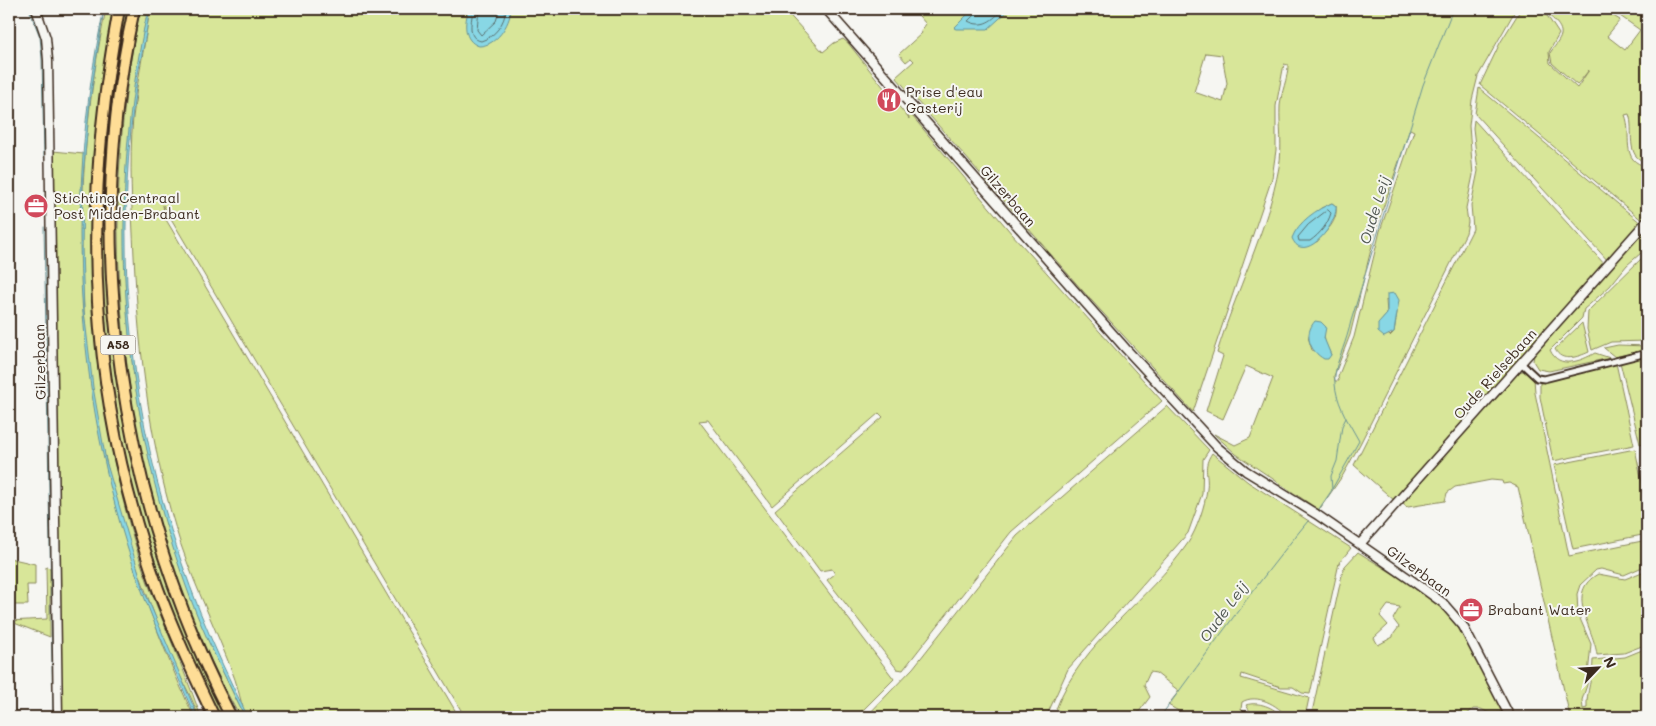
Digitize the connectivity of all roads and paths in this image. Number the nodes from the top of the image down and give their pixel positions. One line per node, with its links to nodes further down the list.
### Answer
1 (36, 9): 9 (street, Gilzerbaan)
2 (119, 9): 10 (highway, A58)
3 (134, 9): 11 (highway, A58)
4 (826, 9): 8 (street, Gilzerbaan)
5 (1647, 221): 7 (street, Oude Rielsebaan)
6 (1647, 353): 7 (street)
7 (1521, 363): 8 (street, Oude Rielsebaan)
8 (1360, 544): 12 (street, Gilzerbaan)
9 (58, 717)
10 (214, 717)
11 (231, 717)
12 (1510, 717)

